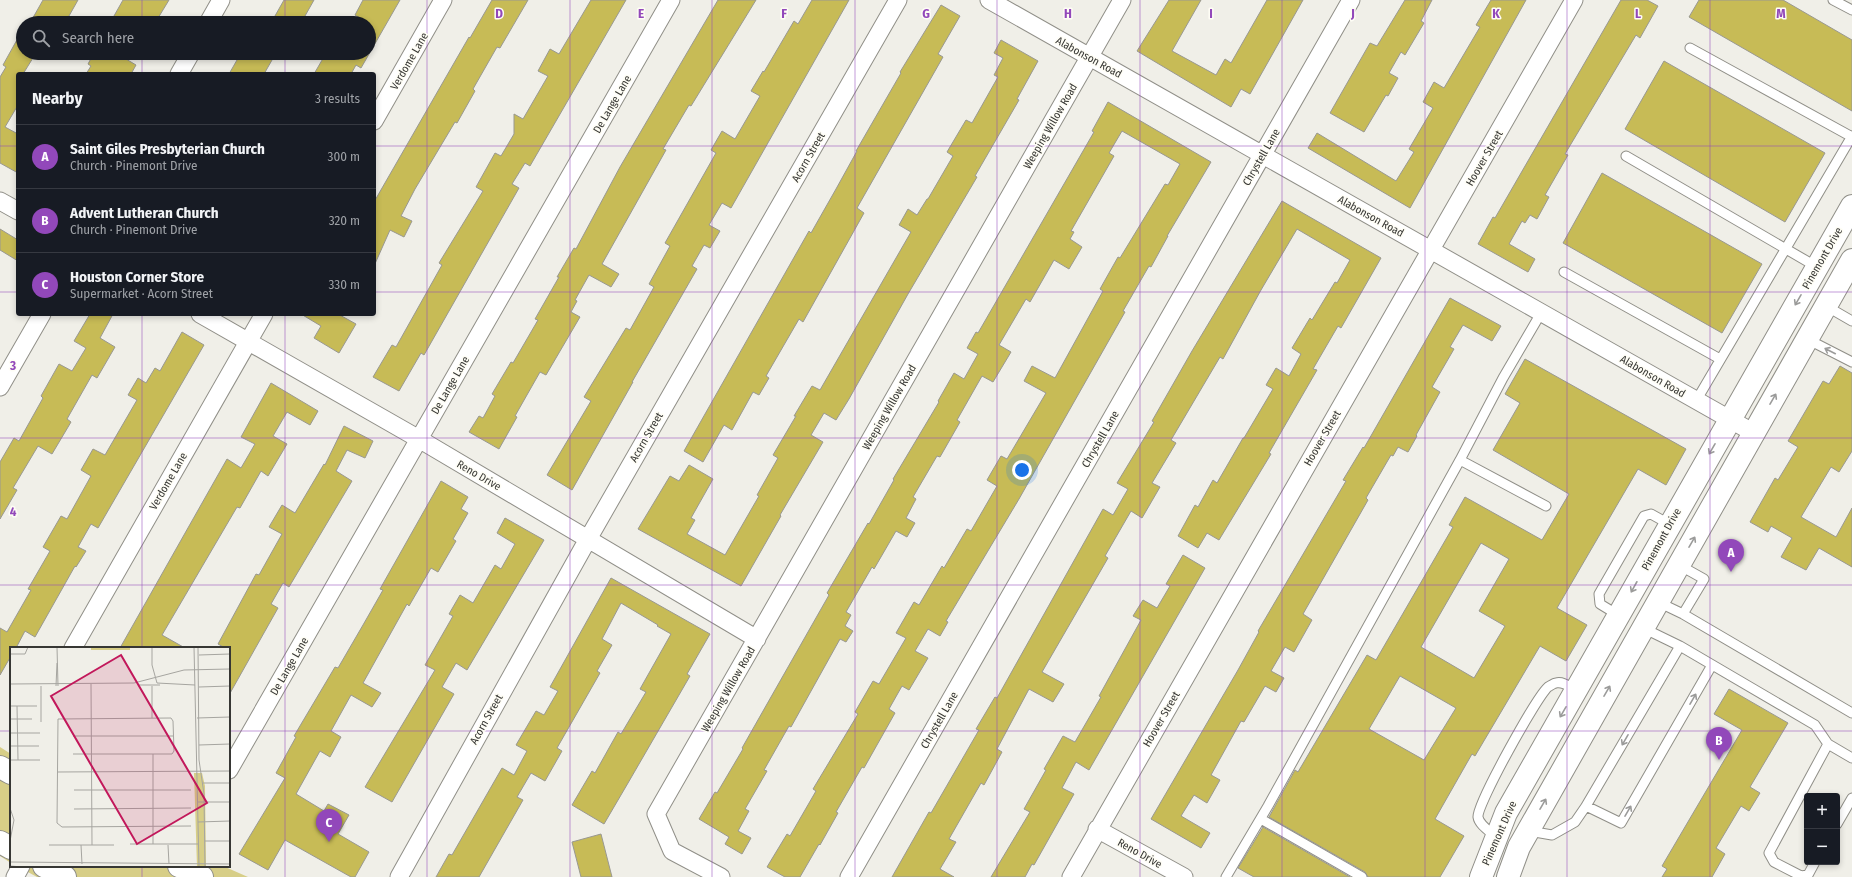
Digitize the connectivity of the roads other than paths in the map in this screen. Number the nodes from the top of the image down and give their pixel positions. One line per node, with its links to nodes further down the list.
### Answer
1 (221, 0): 11 (street)
2 (444, 0): 16 (street, Verdome Lane)
3 (671, 0): 42 (street, De Lange Lane)
4 (898, 0): 45 (street, Acorn Street)
5 (989, 0): 13 (street, Alabonson Road)
6 (1122, 0): 13 (street, Weeping Willow Road)
7 (1351, 0): 18 (street, Chrystell Lane)
8 (1574, 0): 24 (street, Hoover Street)
9 (1833, 0): 10 (lane)
10 (1852, 10)
11 (212, 16)
12 (1690, 48): 17 (lane)
13 (1089, 57): 18 (street, Alabonson Road); 51 (street, Weeping Willow Road)
14 (186, 60): 15 (street)
15 (180, 72)
16 (376, 119)
17 (1852, 137): 23 (lane)
18 (1262, 155): 24 (street, Alabonson Road); 80 (street, Chrystell Lane)
19 (1626, 156): 23 (lane)
20 (0, 201): 22 (street)
21 (1852, 206): 26 (main road, Pinemont Drive)
22 (16, 210)
23 (1786, 249): 26 (lane); 36 (lane)
24 (1431, 250): 29 (street, Alabonson Road); 65 (street, Hoover Street)
25 (1852, 260): 28 (main road)
26 (1816, 267): 40 (main road, Pinemont Drive, one-way to 40)
27 (1564, 272): 36 (lane)
28 (1826, 306): 33 (lane); 34 (main road)
29 (1541, 313): 39 (street, Alabonson Road); 43 (lane)
30 (41, 316): 38 (street)
31 (204, 316): 35 (street, Reno Drive)
32 (263, 316): 35 (street, Verdome Lane)
33 (1852, 321)
34 (1807, 339): 37 (lane, one-way to 34); 41 (main road, one-way to 34)
35 (248, 341): 42 (street, Reno Drive); 53 (street, Verdome Lane)
36 (1720, 359): 39 (lane)
37 (1852, 362)
38 (0, 387)
39 (1696, 400): 40 (street, Alabonson Road)
40 (1729, 419): 41 (street, Alabonson Road); 49 (main road, Pinemont Drive, one-way to 49)
41 (1754, 433): 46 (main road, one-way to 41)
42 (419, 439): 45 (street, Reno Drive); 59 (street, De Lange Lane)
43 (1460, 460): 44 (lane); 63 (lane)
44 (1546, 506)
45 (588, 539): 51 (street, Reno Drive); 78 (street, Acorn Street)
46 (1679, 565): 47 (main road); 48 (lane)
47 (1658, 602): 48 (lane); 50 (main road)
48 (1683, 614): 55 (lane)
49 (1618, 615): 50 (main road); 66 (main road, Pinemont Drive)
50 (1644, 628): 52 (lane); 67 (main road, one-way to 50)
51 (757, 639): 79 (street, Weeping Willow Road)
52 (1680, 646): 54 (lane); 62 (lane, one-way to 62)
53 (74, 647)
54 (1712, 665): 56 (lane); 62 (lane, one-way to 54)
55 (1852, 713)
56 (1828, 744): 57 (lane); 70 (lane)
57 (1852, 758)
58 (0, 767): 60 (main road)
59 (230, 768)
60 (10, 772)
61 (1852, 798): 64 (lane)
62 (1586, 806): 67 (lane)
63 (1261, 819): 83 (lane); 84 (lane)
64 (1840, 819)
65 (1097, 829): 81 (street, Hoover Street); 82 (street, Reno Drive)
66 (1496, 837): 67 (main road); 74 (main road, Pinemont Drive)
67 (1524, 839): 85 (main road)
68 (0, 842): 69 (main road)
69 (10, 847)
70 (1814, 865)
71 (20, 867): 75 (street)
72 (46, 867): 76 (main road)
73 (181, 867): 77 (main road)
74 (1480, 874)
75 (15, 877)
76 (65, 877)
77 (202, 877)
78 (399, 877)
79 (721, 877)
80 (849, 877)
81 (1071, 877)
82 (1184, 877)
83 (1226, 877)
84 (1362, 877)
85 (1508, 877)

